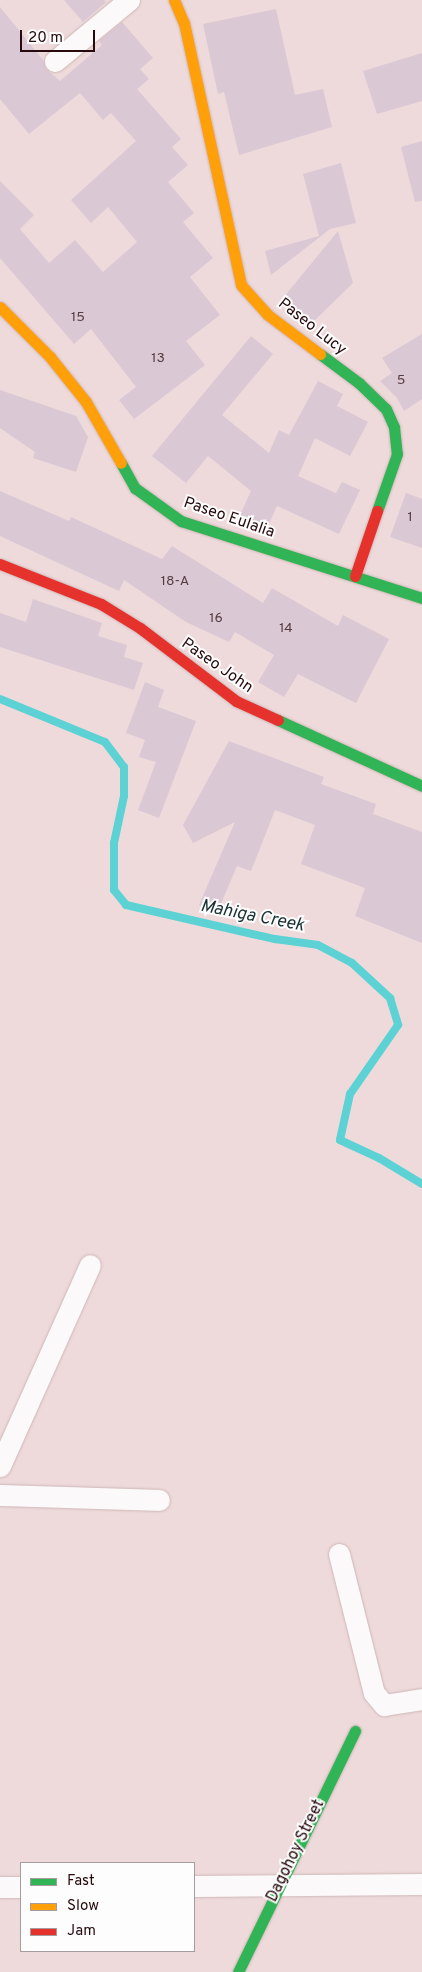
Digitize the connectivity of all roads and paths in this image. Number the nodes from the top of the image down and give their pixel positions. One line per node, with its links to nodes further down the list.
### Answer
1 (129, 0): 3 (street)
2 (174, 0): 6 (street, Paseo Lucy)
3 (55, 60)
4 (0, 307): 6 (street, Paseo Eulalia)
5 (0, 564): 8 (street, Paseo John)
6 (355, 576): 7 (street, Paseo Eulalia)
7 (422, 598)
8 (422, 786)
9 (90, 1265): 10 (street)
10 (0, 1466)
11 (0, 1495): 12 (street)
12 (159, 1500)
13 (339, 1554): 14 (street)
14 (422, 1700)
15 (355, 1731): 17 (street, Dagohoy Street)
16 (422, 1884): 17 (street)
17 (278, 1885): 18 (street); 21 (street, Dagohoy Street)
18 (195, 1886)
19 (0, 1887): 20 (street)
20 (20, 1887)
21 (238, 1972)

